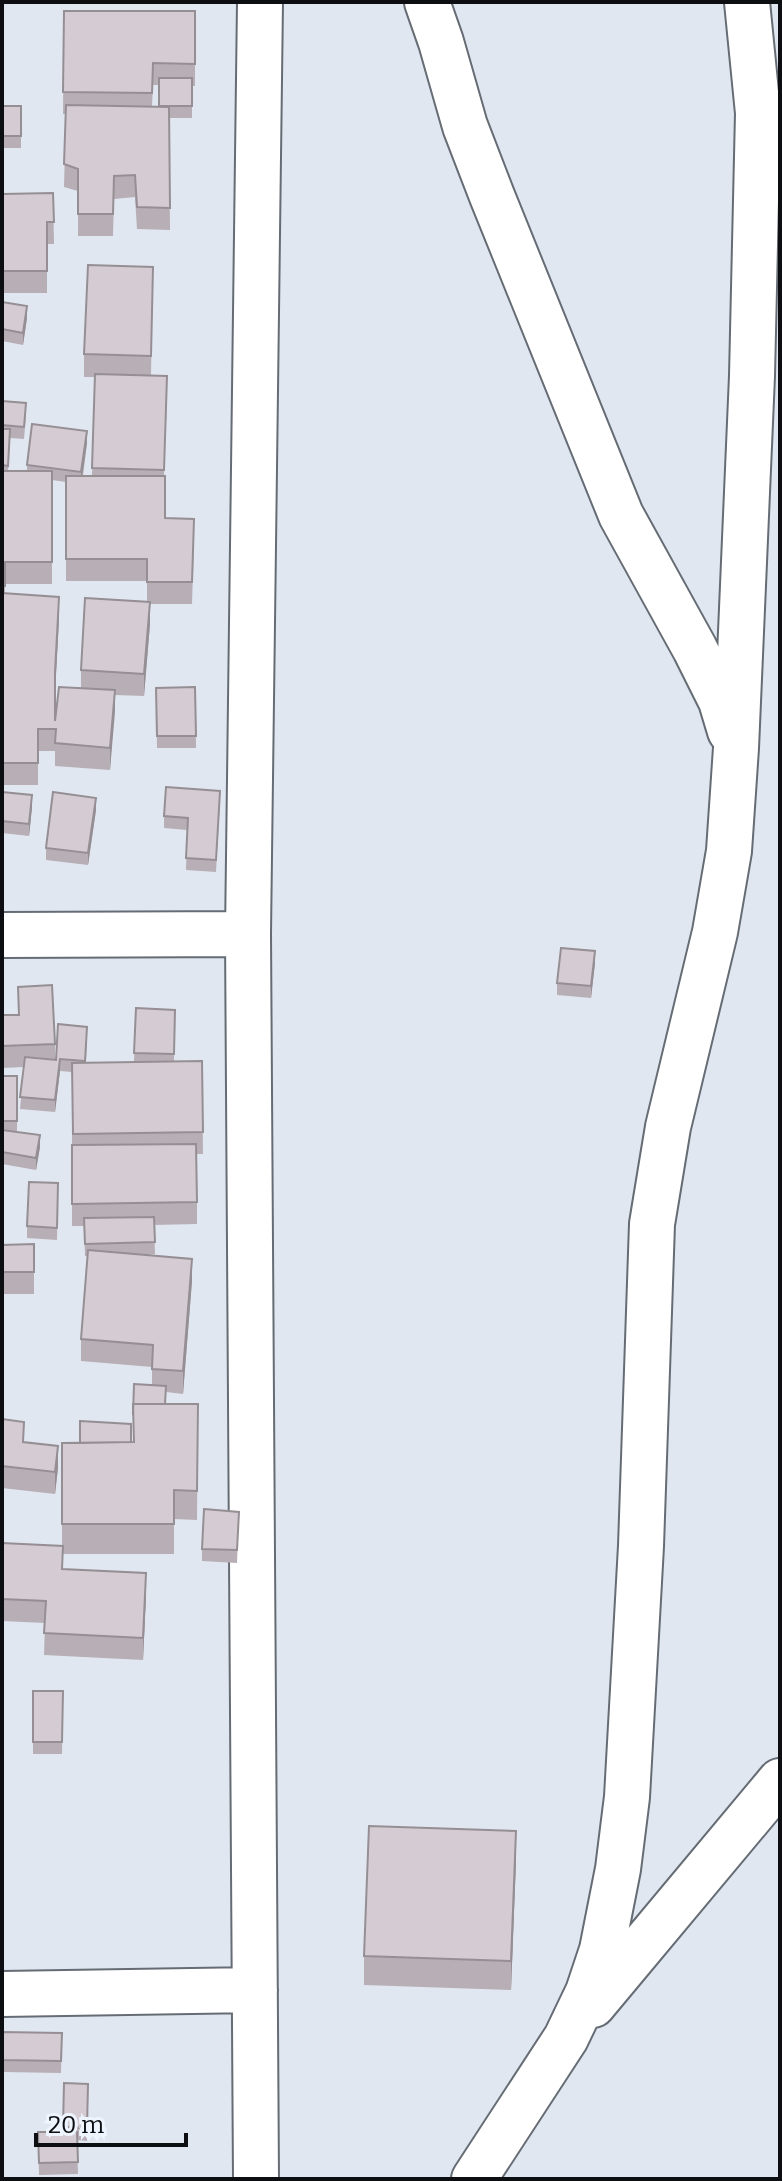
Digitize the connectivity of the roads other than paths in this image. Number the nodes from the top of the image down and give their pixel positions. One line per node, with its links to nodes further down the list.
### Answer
1 (260, 2): 5 (street)
2 (427, 2): 4 (street)
3 (747, 2): 4 (street)
4 (736, 748): 10 (street)
5 (248, 934): 6 (street); 8 (street)
6 (2, 935)
7 (780, 1781): 10 (street)
8 (255, 1990): 9 (street); 11 (street)
9 (2, 1994)
10 (566, 2038): 12 (street)
11 (256, 2179)
12 (474, 2179)

